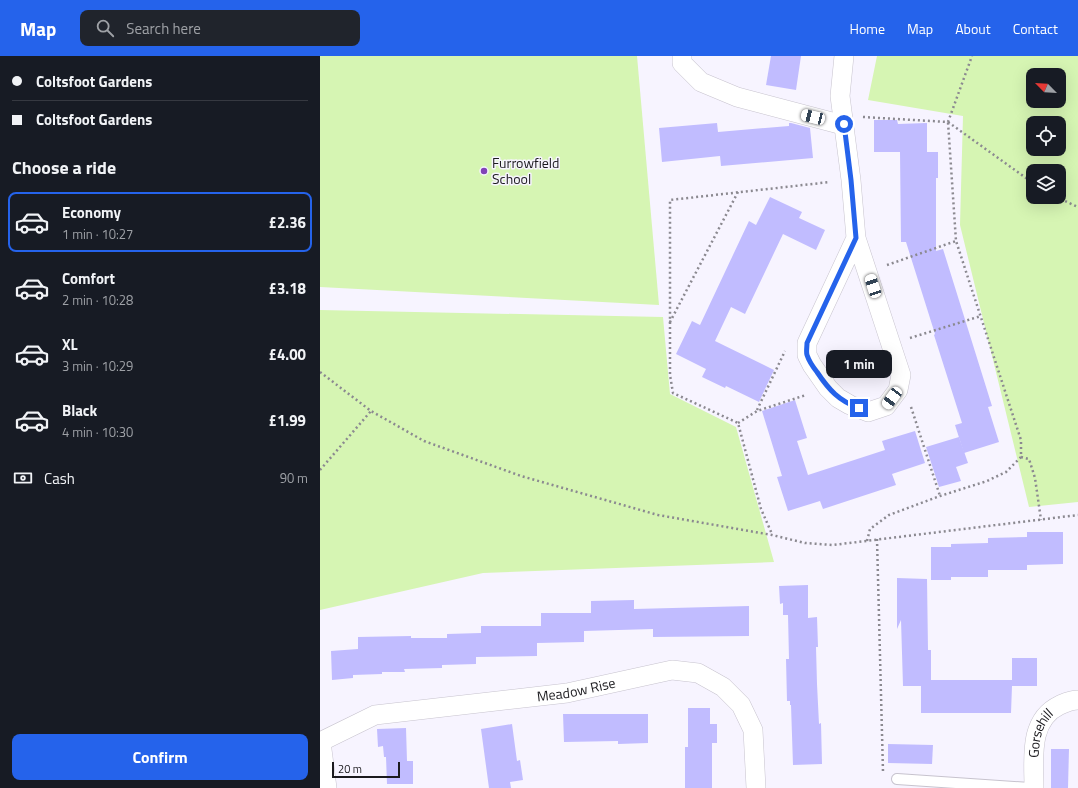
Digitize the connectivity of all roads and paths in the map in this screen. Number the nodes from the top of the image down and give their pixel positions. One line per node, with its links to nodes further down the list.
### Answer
1 (682, 56): 4 (street)
2 (844, 56): 4 (street)
3 (972, 56): 5 (path)
4 (843, 120): 5 (path); 7 (street)
5 (948, 122): 6 (path); 12 (path)
6 (1026, 178)
7 (851, 180): 8 (path); 11 (street)
8 (738, 192): 15 (path); 15 (path)
9 (1066, 202): 10 (path)
10 (1078, 207)
11 (856, 238): 13 (street); 16 (street)
12 (956, 241): 13 (path); 14 (path)
13 (868, 272): 17 (street)
14 (981, 316): 17 (path); 24 (path)
15 (670, 322): 23 (path)
16 (807, 343): 19 (street); 22 (path)
17 (891, 343): 20 (street)
18 (320, 372): 21 (path)
19 (828, 388): 20 (street); 22 (path)
20 (898, 390): 26 (path)
21 (370, 411): 25 (path); 29 (path)
22 (757, 411): 23 (path)
23 (738, 423): 29 (path)
24 (1021, 456): 26 (path); 28 (path)
25 (320, 470)
26 (940, 496): 31 (path)
27 (1078, 515): 28 (path)
28 (1041, 520): 30 (path)
29 (772, 535): 31 (path)
30 (877, 539): 31 (path); 34 (path)
31 (867, 541)
32 (1078, 700): 39 (street, Gorsehill)
33 (320, 742): 36 (street); 37 (street, Meadow Rise)
34 (883, 772)
35 (897, 780): 38 (lane)
36 (328, 788)
37 (756, 788)
38 (1030, 788)
39 (1034, 788)

